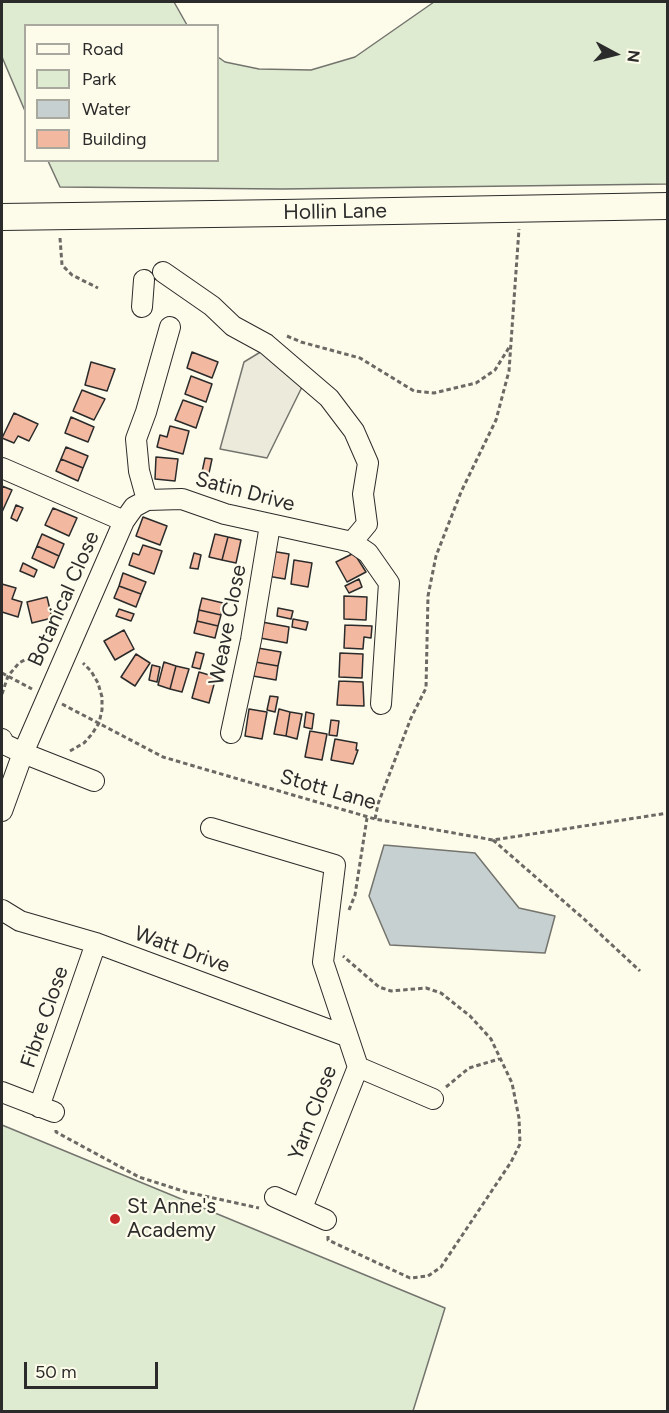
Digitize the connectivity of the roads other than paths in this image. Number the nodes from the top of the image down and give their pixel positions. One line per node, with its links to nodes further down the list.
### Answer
1 (668, 206): 2 (main road, Hollin Lane)
2 (2, 217)
3 (142, 307): 9 (street)
4 (170, 327): 6 (street)
5 (2, 468): 7 (street)
6 (147, 500): 7 (street); 8 (street, Satin Drive)
7 (124, 521): 13 (street, Botanical Close)
8 (270, 525): 9 (street, Satin Drive); 11 (street, Weave Close)
9 (352, 542): 10 (street)
10 (381, 704)
11 (231, 734)
12 (2, 739): 13 (street)
13 (23, 753): 14 (street); 15 (street)
14 (94, 781)
15 (2, 811)
16 (211, 828): 19 (street, Yarn Close)
17 (2, 910): 18 (street, Watt Drive)
18 (96, 943): 19 (street, Watt Drive); 21 (street, Fibre Close)
19 (346, 1036): 20 (street, Yarn Close)
20 (358, 1066): 22 (street); 24 (street, Yarn Close)
21 (2, 1092)
22 (433, 1099)
23 (275, 1197): 24 (street)
24 (302, 1208): 25 (street)
25 (326, 1220)

